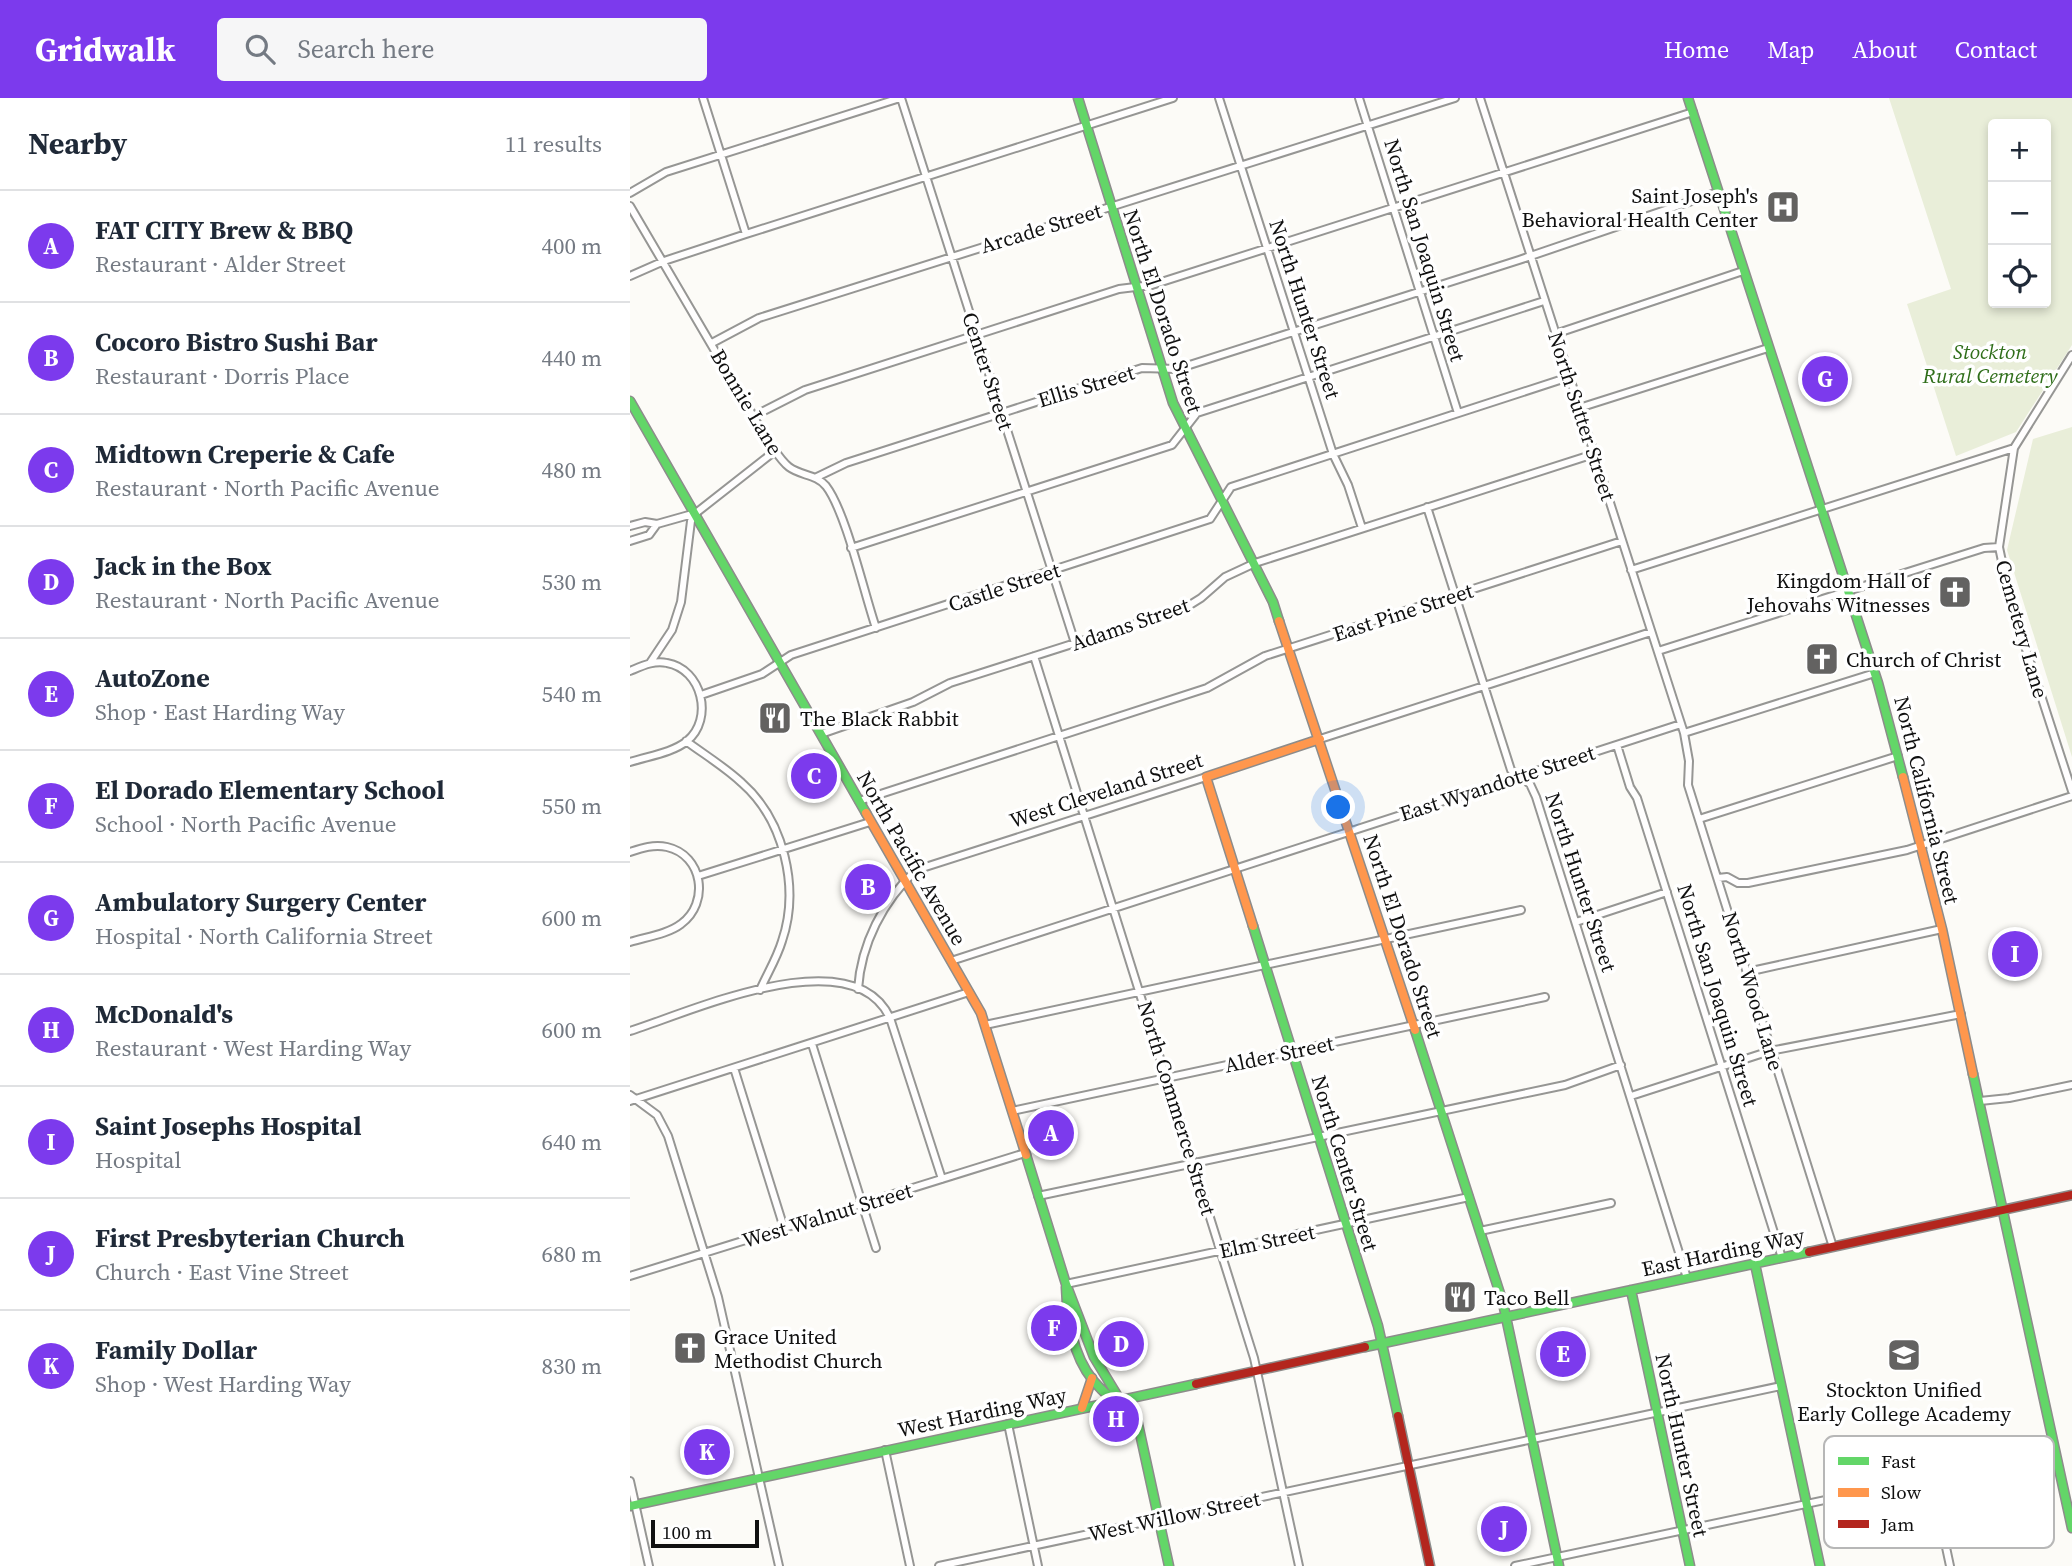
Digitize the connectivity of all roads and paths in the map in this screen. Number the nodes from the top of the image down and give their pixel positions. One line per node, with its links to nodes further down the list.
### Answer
1 (703, 98): 13 (street)
2 (901, 98): 13 (street); 16 (street, Center Street)
3 (1077, 98): 11 (street, North El Dorado Street)
4 (1173, 98): 11 (street)
5 (1220, 98): 14 (street, North Hunter Street)
6 (1359, 98): 12 (street, North San Joaquin Street)
7 (1455, 98): 12 (street, Arcade Street)
8 (1480, 98): 15 (street, North Sutter Street)
9 (1688, 98): 10 (street, North California Street)
10 (1693, 112): 15 (street); 17 (street, North California Street)
11 (1087, 126): 16 (street); 20 (street, North El Dorado Street)
12 (1368, 126): 14 (street, Arcade Street); 21 (street, North San Joaquin Street)
13 (722, 155): 18 (street); 22 (street)
14 (1242, 167): 20 (street, Arcade Street); 23 (street, North Hunter Street)
15 (1504, 173): 21 (street); 25 (street, North Sutter Street)
16 (926, 177): 22 (street); 24 (street, Center Street)
17 (1718, 192): 25 (street, Ellis Street); 27 (street, North California Street)
18 (630, 193)
19 (630, 205): 26 (street, Bonnie Lane)
20 (1110, 207): 24 (street, Arcade Street); 29 (street, North El Dorado Street)
21 (1394, 209): 23 (street); 30 (street, North San Joaquin Street)
22 (746, 234): 26 (street)
23 (1267, 249): 29 (street); 32 (street, North Hunter Street)
24 (951, 256): 33 (street, Center Street); 36 (street, Arcade Street)
25 (1530, 256): 30 (street, Ellis Street); 31 (street, North Sutter Street)
26 (664, 261): 28 (street); 36 (street, Bonnie Lane)
27 (1743, 271): 34 (street); 37 (street, North California Street)
28 (630, 276)
29 (1136, 288): 33 (street); 39 (street, North El Dorado Street)
30 (1420, 292): 32 (street, Ellis Street); 35 (street, North San Joaquin Street)
31 (1544, 301): 34 (street, North Sutter Street); 35 (street)
32 (1294, 332): 39 (street, Ellis Street); 40 (street, North Hunter Street)
33 (976, 334): 44 (street, Center Street); 47 (street)
34 (1555, 334): 41 (street, North Sutter Street)
35 (1434, 337): 40 (street); 46 (street, North San Joaquin Street)
36 (712, 343): 47 (street, Bonnie Lane)
37 (1768, 348): 43 (street); 57 (street, North California Street)
38 (2072, 355): 49 (street, Cemetery Lane)
39 (1160, 368): 44 (street, Ellis Street); 48 (street, North El Dorado Street)
40 (1308, 377): 48 (street); 51 (street, North Hunter Street)
41 (1569, 377): 43 (street, North Sutter Street); 46 (street, Castle Street)
42 (630, 401): 45 (street, North Pacific Avenue)
43 (1579, 408): 52 (street, North Sutter Street)
44 (1002, 412): 53 (street, Ellis Street); 54 (street, Center Street)
45 (633, 413): 58 (street, North Pacific Avenue)
46 (1458, 413): 51 (street, Castle Street)
47 (754, 416): 50 (street, Bonnie Lane)
48 (1185, 431): 54 (street); 55 (street, North El Dorado Street)
49 (2014, 448): 57 (street); 64 (street, Cemetery Lane)
50 (775, 451): 53 (street, Bonnie Lane); 58 (street)
51 (1333, 454): 55 (street, Castle Street); 61 (street, North Hunter Street)
52 (1594, 454): 56 (street, Adams Street); 63 (street, North Sutter Street)
53 (817, 477): 65 (street)
54 (1028, 492): 65 (street); 68 (street, Center Street)
55 (1222, 503): 66 (street, North El Dorado Street); 68 (street, Castle Street)
56 (1427, 507): 61 (street, Adams Street); 70 (street, North Hunter Street)
57 (1823, 509): 67 (street); 69 (street, North California Street)
58 (696, 513): 59 (street); 77 (street); 78 (street, North Pacific Avenue)
59 (657, 524): 60 (street); 62 (street)
60 (630, 526)
61 (1362, 528): 66 (street, Adams Street)
62 (630, 541)
63 (1622, 541): 67 (street, North Sutter Street); 70 (street, East Pine Street)
64 (1999, 547): 69 (street); 94 (street, Cemetery Lane)
65 (851, 548): 71 (street)
66 (1255, 563): 73 (street, Adams Street); 74 (street, North El Dorado Street)
67 (1631, 570): 72 (street, North Sutter Street)
68 (1053, 571): 71 (street, Castle Street); 73 (street, Center Street)
69 (1849, 591): 75 (street); 80 (street, North California Street)
70 (1455, 596): 74 (street, East Pine Street); 81 (street, North Hunter Street)
71 (876, 628): 78 (street, Castle Street)
72 (1651, 632): 75 (street, North Sutter Street); 81 (street)
73 (1075, 643): 76 (street, Adams Street)
74 (1290, 648): 86 (street, East Pine Street); 87 (street, North El Dorado Street)
75 (1658, 651): 83 (street, North Sutter Street)
76 (1034, 656): 85 (street, Adams Street); 86 (street, North Commerce Street)
77 (650, 663): 79 (street); 82 (street)
78 (780, 663): 82 (street, Castle Street); 85 (street, North Pacific Avenue)
79 (630, 671)
80 (1875, 673): 84 (street); 90 (street, North California Street)
81 (1484, 687): 87 (street); 93 (street, North Hunter Street)
82 (701, 695): 88 (street)
83 (1681, 724): 84 (street, North Sutter Street); 89 (street, East Wyandotte Street)
84 (1684, 733): 97 (street, North Wood Lane)
85 (821, 734): 95 (street, North Pacific Avenue)
86 (1058, 736): 95 (street, East Pine Street); 96 (street, North Commerce Street)
87 (1321, 739): 92 (street, West Cleveland Street); 99 (street, North El Dorado Street)
88 (686, 741): 91 (street); 101 (street)
89 (1617, 745): 93 (street, East Wyandotte Street); 107 (street, North San Joaquin Street)
90 (1898, 756): 97 (street); 100 (street, North California Street)
91 (630, 762)
92 (1206, 777): 96 (street, West Cleveland Street); 103 (street, North Center Street)
93 (1520, 777): 99 (street, East Wyandotte Street); 110 (street, North Hunter Street)
94 (2072, 794): 100 (street)
95 (859, 801): 98 (street, North Pacific Avenue)
96 (1084, 816): 106 (street, West Cleveland Street); 108 (street, North Commerce Street)
97 (1699, 819): 105 (street, North Wood Lane)
98 (870, 822): 101 (street); 106 (street, North Pacific Avenue)
99 (1350, 830): 103 (street, East Wyandotte Street); 112 (street, North El Dorado Street)
100 (1921, 845): 105 (street); 111 (street, North California Street)
101 (782, 849): 104 (street); 118 (street)
102 (630, 852): 104 (street)
103 (1234, 869): 108 (street, East Wyandotte Street); 115 (street, North Center Street)
104 (698, 876): 113 (street)
105 (1718, 878): 116 (street, North Wood Lane)
106 (905, 880): 114 (street, North Pacific Avenue); 117 (street)
107 (1667, 892): 110 (street); 131 (street, North San Joaquin Street)
108 (1113, 907): 114 (street, East Wyandotte Street); 120 (street, North Commerce Street)
109 (1521, 911): 112 (street)
110 (1576, 922): 130 (street, North Hunter Street)
111 (1942, 929): 116 (street); 122 (street, North California Street)
112 (1386, 939): 115 (street); 125 (street, North El Dorado Street)
113 (630, 942)
114 (951, 961): 119 (street, North Pacific Avenue)
115 (1264, 965): 120 (street); 129 (street, North Center Street)
116 (1747, 972): 128 (street, North Wood Lane)
117 (858, 989): 118 (street); 123 (street)
118 (760, 990): 126 (street)
119 (969, 992): 123 (street); 124 (street, North Pacific Avenue)
120 (1140, 992): 124 (street); 133 (street, North Commerce Street)
121 (1545, 997): 125 (street, Alder Street)
122 (1961, 1014): 128 (street); 137 (street, North California Street)
123 (890, 1018): 127 (street); 143 (street)
124 (985, 1025): 138 (street, North Pacific Avenue)
125 (1413, 1025): 129 (street, Alder Street); 139 (street, North El Dorado Street)
126 (630, 1031)
127 (812, 1044): 132 (street); 148 (street)
128 (1770, 1051): 131 (street); 153 (street, North Wood Lane)
129 (1291, 1052): 133 (street, Alder Street); 140 (street, North Center Street)
130 (1621, 1065): 135 (street, North Hunter Street); 139 (street)
131 (1722, 1066): 135 (street); 157 (street, North San Joaquin Street)
132 (734, 1068): 136 (street); 151 (street)
133 (1167, 1079): 138 (street, Alder Street); 142 (street, North Commerce Street)
134 (2072, 1085): 137 (street)
135 (1631, 1096): 160 (street, North Hunter Street)
136 (632, 1099): 156 (street)
137 (1980, 1101): 149 (street, North California Street)
138 (1012, 1111): 141 (street, North Pacific Avenue)
139 (1441, 1111): 140 (street); 146 (street, North El Dorado Street)
140 (1319, 1138): 142 (street); 150 (street, North Center Street)
141 (1025, 1153): 143 (street, West Walnut Street); 145 (street, North Pacific Avenue)
142 (1195, 1165): 145 (street); 155 (street, North Commerce Street)
143 (942, 1179): 148 (street, West Walnut Street)
144 (2072, 1195): 149 (street, East Harding Way)
145 (1038, 1196): 161 (street, North Pacific Avenue)
146 (1469, 1197): 150 (street, Elm Street); 152 (street, North El Dorado Street)
147 (1611, 1203): 152 (street)
148 (862, 1204): 151 (street, West Walnut Street); 154 (street)
149 (2003, 1210): 153 (street, East Harding Way); 172 (street, North California Street)
150 (1345, 1224): 155 (street, Elm Street); 164 (street, North Center Street)
151 (784, 1228): 156 (street, West Walnut Street)
152 (1480, 1231): 163 (street, North El Dorado Street)
153 (1833, 1247): 157 (street, East Harding Way)
154 (876, 1248)
155 (1222, 1251): 161 (street, Elm Street); 165 (street, North Commerce Street)
156 (704, 1253): 159 (street, West Walnut Street); 178 (street)
157 (1782, 1258): 158 (street, East Harding Way)
158 (1755, 1264): 160 (street, East Harding Way); 167 (street)
159 (630, 1276)
160 (1687, 1278): 162 (street, East Harding Way)
161 (1066, 1284): 166 (street, North Pacific Avenue); 168 (street, North Pacific Avenue)
162 (1631, 1290): 163 (street, East Harding Way); 170 (street, North Hunter Street)
163 (1506, 1317): 164 (street, East Harding Way); 173 (street, North El Dorado Street)
164 (1382, 1343): 165 (street, West Harding Way); 177 (street, North Center Street)
165 (1258, 1370): 168 (street, West Harding Way); 180 (street, North Commerce Street)
166 (1092, 1378): 168 (street, North Pacific Avenue); 169 (street)
167 (1781, 1386): 170 (street, West Willow Street); 182 (street)
168 (1120, 1400): 169 (street, West Harding Way); 184 (street)
169 (1082, 1408): 171 (street, West Harding Way)
170 (1657, 1412): 173 (street, West Willow Street); 186 (street, North Hunter Street)
171 (1008, 1424): 175 (street, West Harding Way); 187 (street)
172 (2053, 1436)
173 (1531, 1439): 177 (street, West Willow Street); 189 (street, North El Dorado Street)
174 (2054, 1442): 176 (street, North California Street)
175 (885, 1450): 178 (street, West Harding Way); 192 (street)
176 (2056, 1451): 185 (street, North California Street)
177 (1408, 1466): 180 (street, West Willow Street); 197 (street, North Center Street)
178 (760, 1478): 183 (street, West Harding Way); 191 (street)
179 (630, 1481): 183 (street)
180 (1283, 1492): 184 (street, West Willow Street); 196 (street, North Commerce Street)
181 (1824, 1500): 182 (street)
182 (1807, 1504): 186 (street); 200 (street)
183 (633, 1506): 190 (street)
184 (1159, 1518): 187 (street, West Willow Street); 195 (street)
185 (2072, 1528)
186 (1682, 1530): 189 (street); 199 (street, North Hunter Street)
187 (1034, 1545): 193 (street, West Willow Street); 194 (street)
188 (1946, 1548): 201 (street)
189 (1558, 1561): 198 (street)
190 (649, 1566)
191 (779, 1566)
192 (909, 1566)
193 (939, 1566)
194 (1038, 1566)
195 (1169, 1566)
196 (1299, 1566)
197 (1430, 1566)
198 (1515, 1566)
199 (1690, 1566)
200 (1820, 1566)
201 (1950, 1566)

